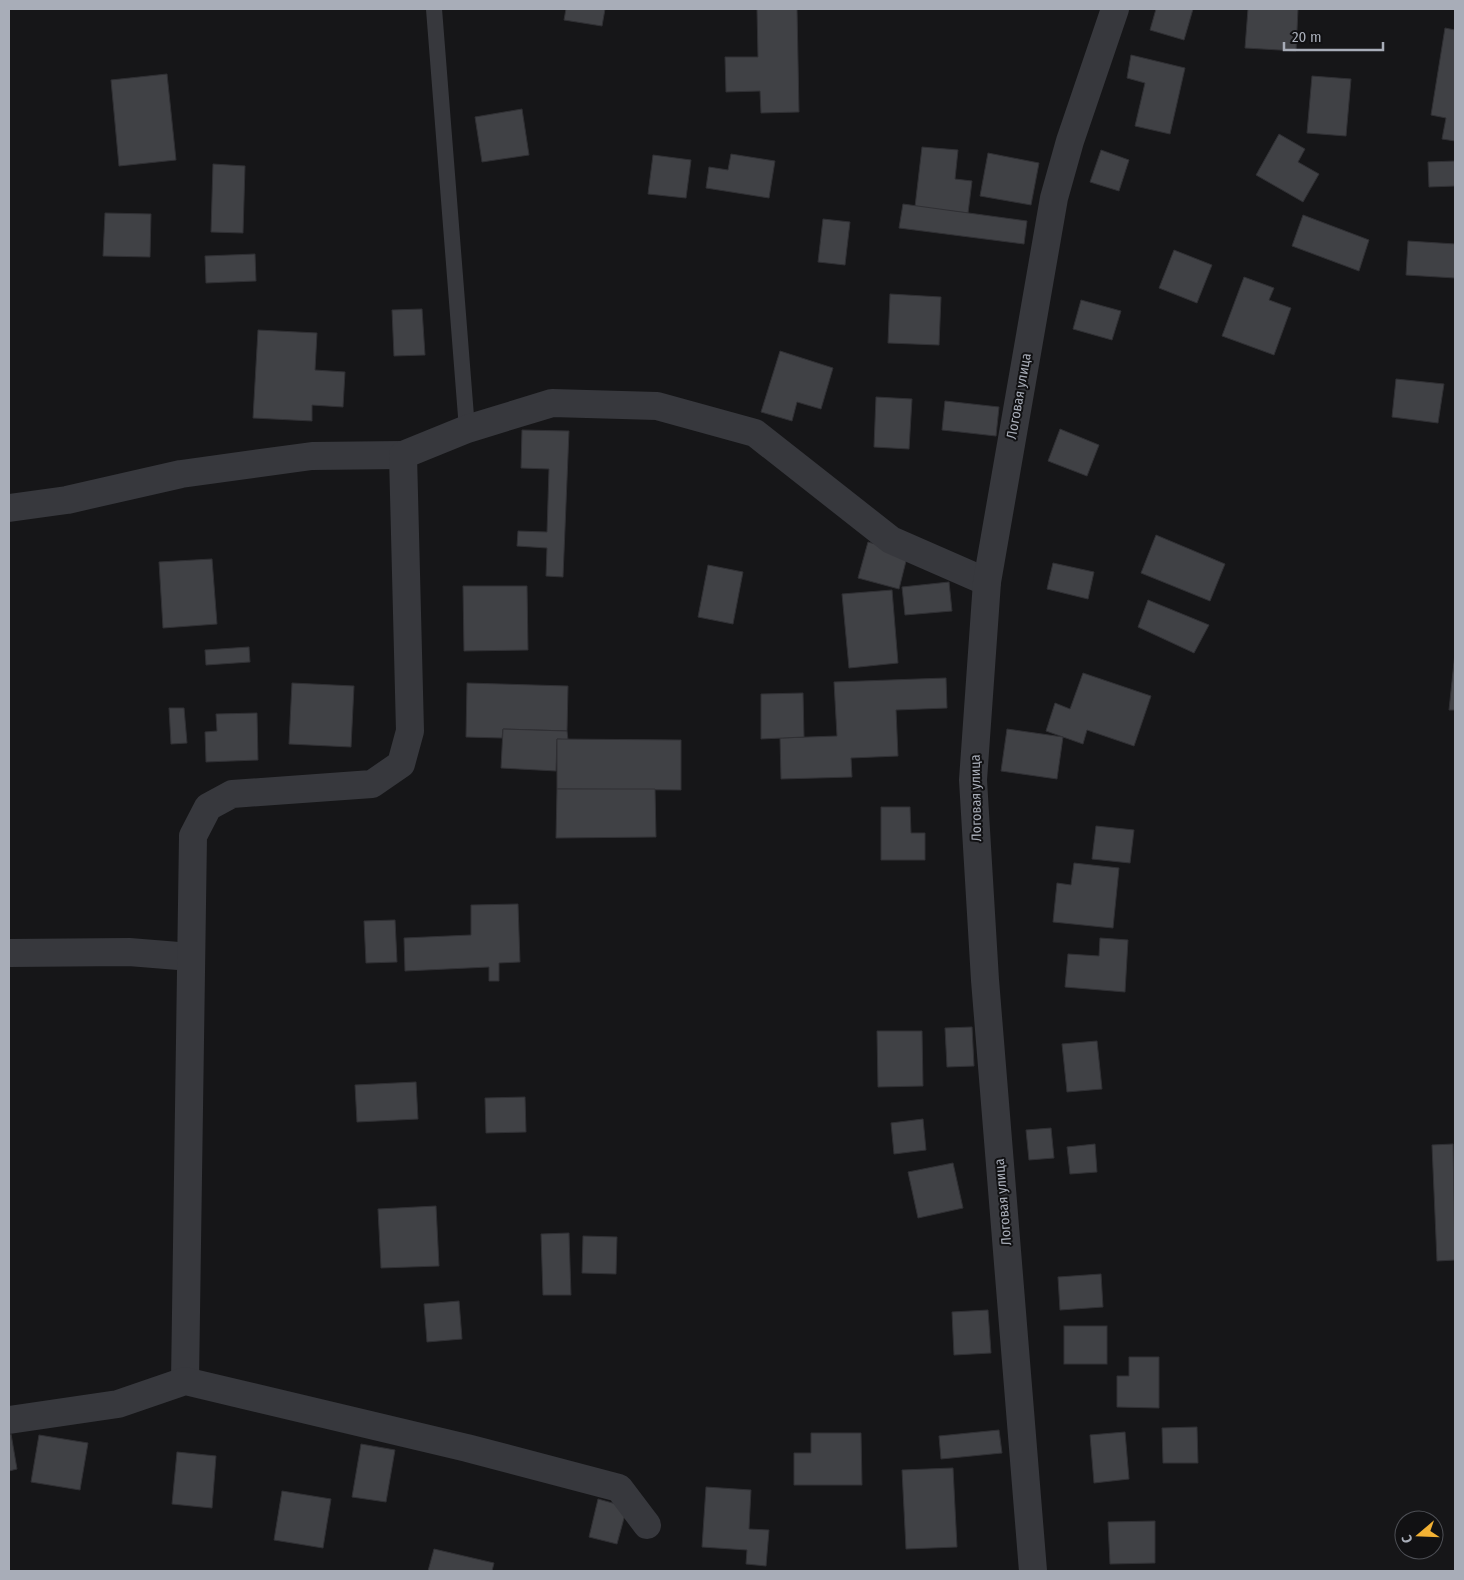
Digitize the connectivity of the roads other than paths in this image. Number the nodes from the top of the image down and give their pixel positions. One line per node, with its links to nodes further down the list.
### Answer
1 (434, 9): 3 (lane)
2 (1115, 9): 6 (street, Логовая улица)
3 (467, 429): 4 (street); 6 (street)
4 (403, 455): 5 (street); 8 (street)
5 (9, 508)
6 (987, 582): 12 (street, Логовая улица)
7 (9, 953): 8 (street)
8 (191, 957): 9 (street)
9 (185, 1381): 10 (street); 11 (street)
10 (9, 1420)
11 (647, 1525)
12 (1033, 1571)

